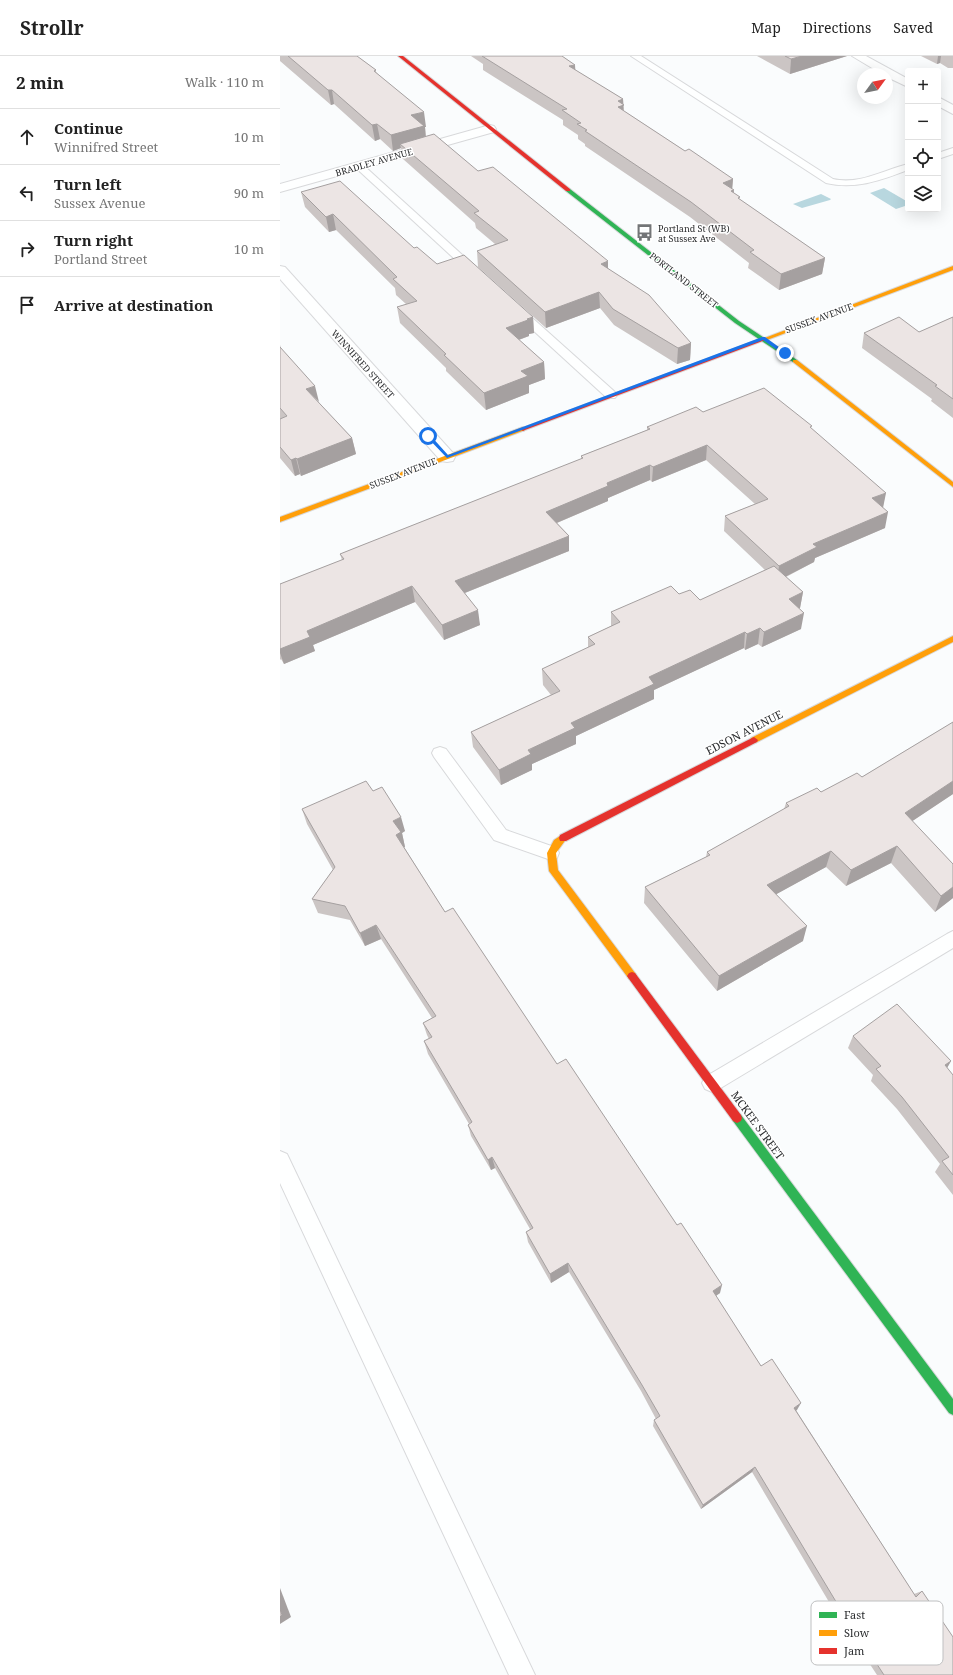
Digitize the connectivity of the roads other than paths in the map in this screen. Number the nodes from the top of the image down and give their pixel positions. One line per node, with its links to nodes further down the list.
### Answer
1 (400, 56): 7 (street, PORTLAND STREET)
2 (636, 56): 11 (lane)
3 (858, 56): 4 (street)
4 (905, 82)
5 (941, 103): 6 (street)
6 (953, 110)
7 (490, 129): 10 (street, BRADLEY AVENUE); 17 (street, PORTLAND STREET)
8 (953, 151): 9 (lane)
9 (941, 155)
10 (359, 166): 12 (street, BRADLEY AVENUE); 15 (lane)
11 (905, 168)
12 (280, 188)
13 (953, 268): 17 (street, SUSSEX AVENUE)
14 (280, 270): 19 (street, WINNIFRED STREET)
15 (482, 279)
16 (506, 300): 18 (lane)
17 (763, 338): 18 (street, SUSSEX AVENUE); 20 (street, PORTLAND STREET)
18 (610, 396): 19 (street, SUSSEX AVENUE)
19 (447, 457): 21 (street, SUSSEX AVENUE)
20 (953, 485)
21 (280, 520)
22 (953, 639): 24 (street, EDSON AVENUE)
23 (440, 754): 24 (lane)
24 (551, 853): 26 (street, MCKEE STREET)
25 (953, 939): 26 (lane)
26 (712, 1083): 28 (street, MCKEE STREET)
27 (280, 1161): 29 (lane)
28 (953, 1409)
29 (522, 1675)

